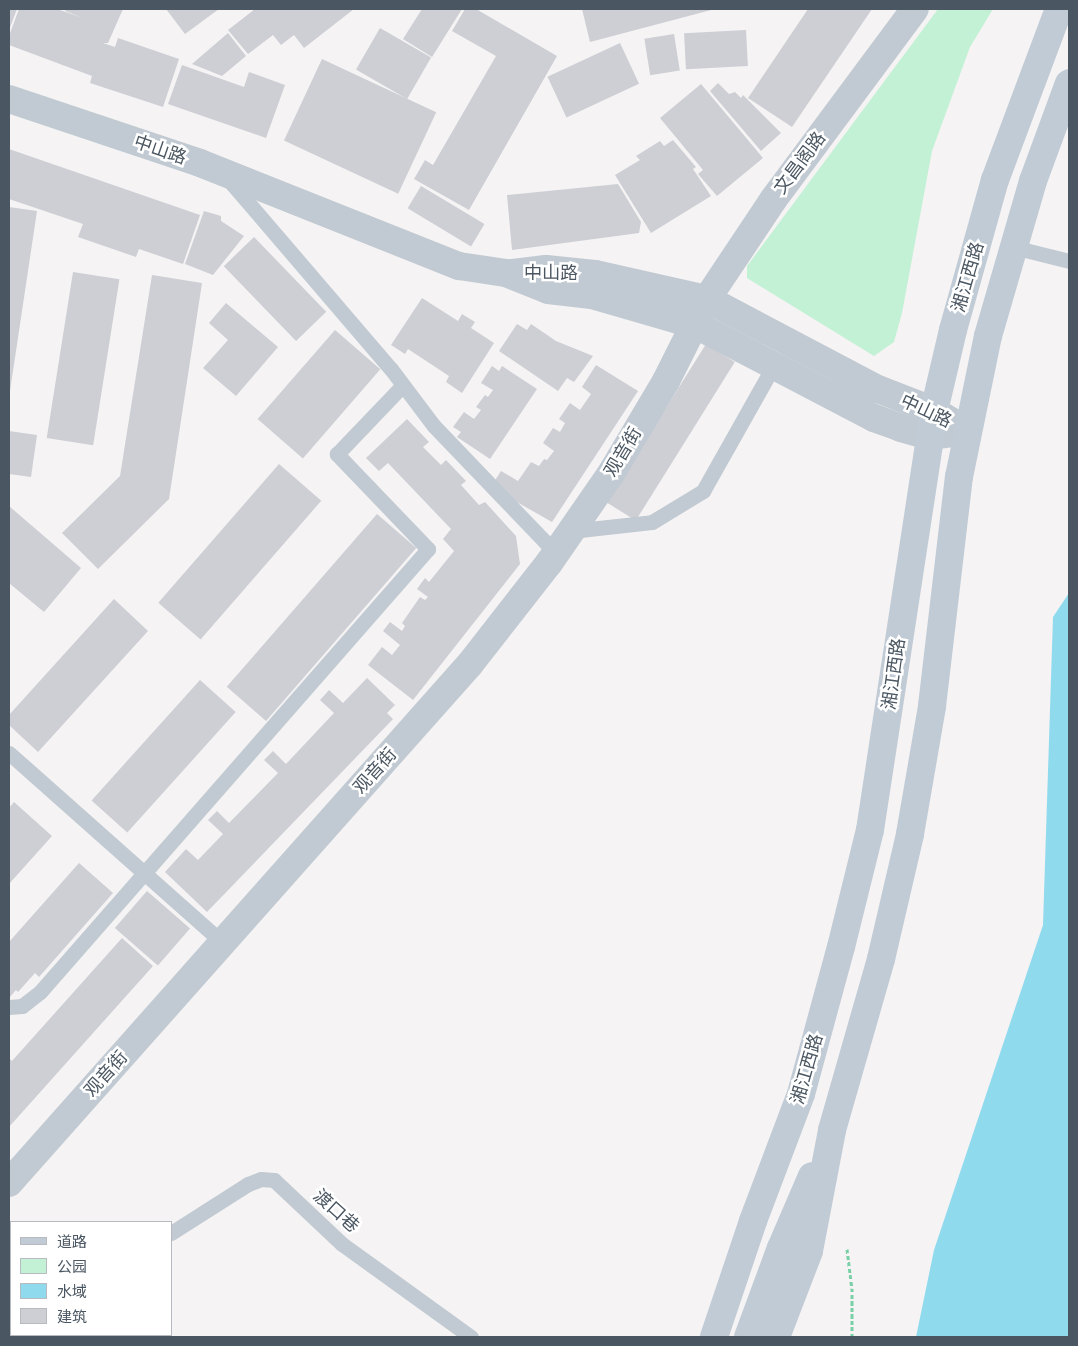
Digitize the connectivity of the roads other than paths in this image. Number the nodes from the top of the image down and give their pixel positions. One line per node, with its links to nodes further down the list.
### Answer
1 (915, 9): 9 (street, 文昌阁路)
2 (1059, 9): 13 (main road, 湘江西路)
3 (1069, 83): 6 (main road, 湘江西路)
4 (9, 98): 5 (street, 中山路)
5 (222, 172): 8 (street, 中山路); 12 (lane)
6 (1013, 247): 7 (lane); 14 (main road, 湘江西路)
7 (1069, 262)
8 (506, 273): 9 (street, 中山路); 10 (street, 中山路)
9 (707, 299): 10 (street, 文昌阁路); 13 (street, 中山路)
10 (696, 325): 11 (street, 中山路); 15 (street, 观音街)
11 (774, 366): 13 (street, 中山路); 15 (lane)
12 (403, 385): 16 (lane); 18 (lane)
13 (931, 424): 14 (street, 中山路); 25 (main road, 湘江西路)
14 (967, 431): 21 (main road, 湘江西路)
15 (571, 531): 16 (street, 观音街)
16 (556, 554): 19 (street, 观音街)
17 (9, 753): 18 (lane)
18 (144, 873): 19 (lane); 20 (lane)
19 (222, 943): 22 (street, 观音街)
20 (9, 1007)
21 (832, 1130): 26 (main road, 湘江西路); 27 (main road, 湘江西路)
22 (9, 1183)
23 (172, 1232): 24 (lane, 渡口巷)
24 (471, 1337)
25 (714, 1337)
26 (748, 1337)
27 (776, 1337)

